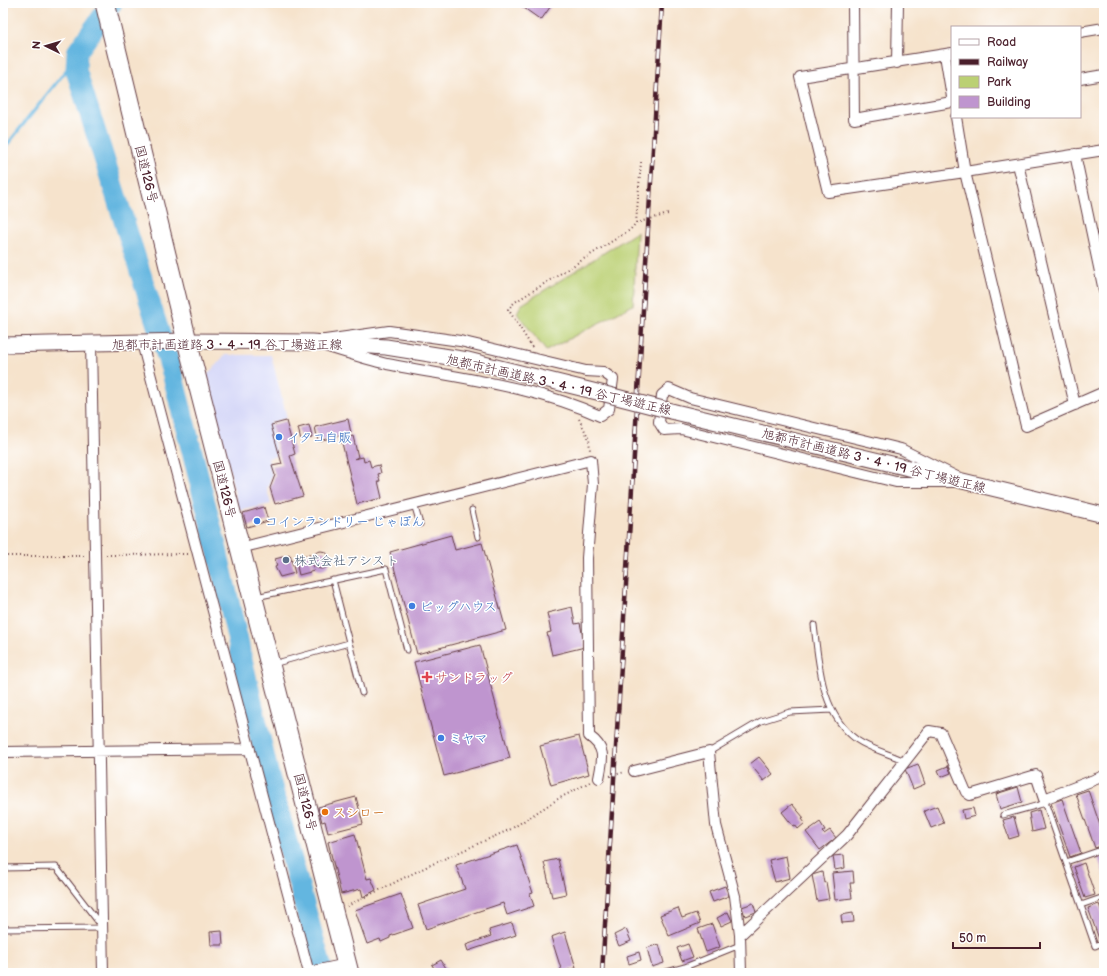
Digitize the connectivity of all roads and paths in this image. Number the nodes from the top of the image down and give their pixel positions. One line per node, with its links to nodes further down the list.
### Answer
1 (105, 3): 22 (highway, 国道126号)
2 (852, 3): 8 (street)
3 (898, 3): 7 (street)
4 (1104, 28): 5 (street)
5 (1081, 32)
6 (948, 54): 7 (street); 11 (street)
7 (897, 63): 8 (street)
8 (852, 68): 12 (street); 18 (street)
9 (1104, 75): 10 (street)
10 (1081, 80)
11 (951, 86)
12 (951, 102)
13 (956, 118): 18 (street)
14 (1104, 150): 15 (street)
15 (1075, 154): 17 (street); 21 (street)
16 (641, 162): 20 (path)
17 (1018, 164): 18 (street); 29 (street)
18 (965, 172): 29 (street)
19 (668, 214): 20 (path)
20 (636, 223): 27 (path)
21 (1104, 290)
22 (187, 341): 23 (street, 旭都市計画道路 3・4・19 谷丁場遊正線); 25 (street, 旭都市計画道路 3・4・19 谷丁場遊正線); 38 (highway, 国道126号)
23 (311, 342): 23 (street); 32 (street, 旭都市計画道路 3・4・19 谷丁場遊正線, bridge)
24 (91, 343): 25 (street, 旭都市計画道路 3・4・19 谷丁場遊正線); 26 (street, 旭都市計画道路 3・4・19 谷丁場遊正線); 41 (street)
25 (145, 343): 39 (street)
26 (3, 345)
27 (533, 349)
28 (1104, 392): 29 (street)
29 (1075, 405)
30 (578, 416): 31 (path)
31 (591, 460): 33 (street); 57 (street)
32 (967, 482): 32 (street); 35 (street, 旭都市計画道路 3・4・19 谷丁場遊正線)
33 (414, 504): 36 (lane); 38 (street)
34 (472, 510): 37 (lane)
35 (1104, 515)
36 (420, 524)
37 (478, 537)
38 (240, 548): 43 (highway, 国道126号)
39 (198, 554): 41 (path); 50 (street)
40 (3, 556): 41 (path)
41 (96, 556): 51 (street)
42 (333, 580): 43 (lane); 45 (lane); 46 (lane)
43 (253, 597): 47 (highway, 国道126号)
44 (814, 625): 49 (lane)
45 (349, 643): 47 (lane); 48 (lane)
46 (407, 650)
47 (270, 664): 65 (highway, 国道126号)
48 (362, 693)
49 (832, 710): 53 (lane); 54 (lane)
50 (250, 749): 51 (street); 73 (street)
51 (99, 751): 52 (street); 66 (street)
52 (3, 752)
53 (709, 752): 55 (street); 68 (street)
54 (905, 761): 58 (street); 68 (street)
55 (634, 771): 57 (path)
56 (1104, 776): 58 (street)
57 (599, 778): 65 (path)
58 (1045, 801): 59 (lane); 61 (lane)
59 (1004, 815)
60 (1104, 849): 61 (lane)
61 (1066, 862): 64 (lane)
62 (3, 868): 66 (lane)
63 (1104, 897): 64 (lane)
64 (1081, 905): 69 (lane)
65 (334, 913): 71 (highway, 国道126号)
66 (103, 928): 67 (lane); 72 (street)
67 (3, 929)
68 (740, 935): 70 (street)
69 (1104, 942)
70 (740, 946): 74 (lane); 75 (street)
71 (348, 968): 73 (street)
72 (104, 973)
73 (309, 973)
74 (663, 973)
75 (741, 973)

